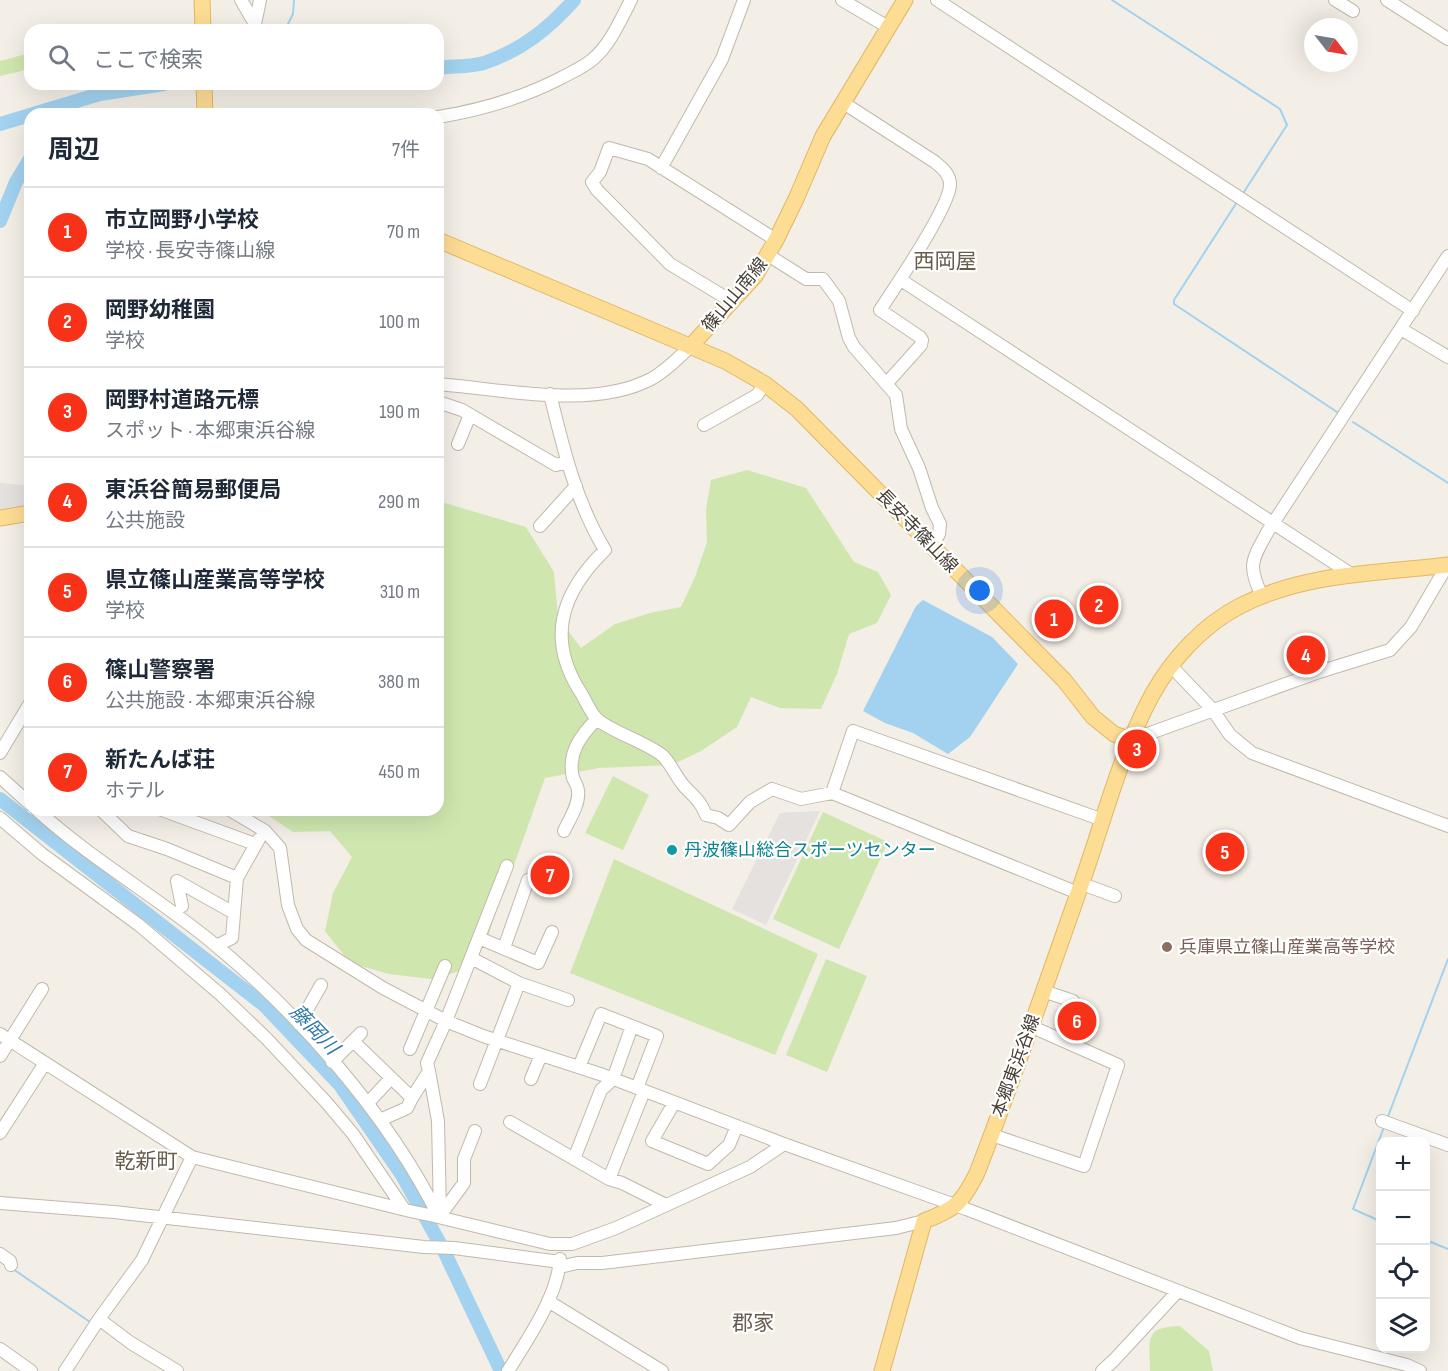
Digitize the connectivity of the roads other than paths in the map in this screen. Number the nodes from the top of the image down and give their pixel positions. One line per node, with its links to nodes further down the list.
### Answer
1 (202, 0): 12 (main road)
2 (241, 0): 13 (street)
3 (260, 0): 14 (street)
4 (631, 0): 20 (street)
5 (744, 0): 21 (street)
6 (842, 0): 15 (street)
7 (905, 0): 15 (main road, 篠山山南線)
8 (937, 0): 28 (street)
9 (1335, 0): 11 (street)
10 (1387, 0): 16 (street)
11 (1353, 11)
12 (203, 24)
13 (252, 24)
14 (254, 24)
15 (888, 27): 18 (main road, 篠山山南線)
16 (1448, 39)
17 (204, 90): 19 (main road)
18 (842, 102): 22 (main road, 篠山山南線); 26 (street)
19 (205, 108)
20 (444, 116)
21 (661, 168): 22 (street); 27 (street)
22 (776, 240): 24 (main road, 篠山山南線)
23 (444, 244): 30 (main road, 篠山山南線)
24 (768, 255): 27 (main road, 篠山山南線); 32 (street)
25 (1448, 256): 28 (street)
26 (901, 280): 32 (street); 44 (street)
27 (733, 302): 30 (main road, 篠山山南線)
28 (1413, 311): 29 (street)
29 (1401, 329): 31 (street); 44 (street)
30 (690, 347): 33 (main road, 長安寺篠山線); 35 (street)
31 (1448, 357)
32 (887, 383): 46 (street)
33 (765, 384): 38 (street); 46 (main road, 長安寺篠山線)
34 (444, 385): 35 (street)
35 (550, 394): 40 (street)
36 (444, 404): 37 (street)
37 (470, 415): 39 (street); 40 (street)
38 (704, 425)
39 (458, 444)
40 (567, 462): 41 (street)
41 (576, 486): 45 (street); 53 (street)
42 (24, 514): 43 (main road)
43 (0, 518)
44 (1273, 524): 48 (street); 49 (street)
45 (540, 526)
46 (933, 545): 54 (main road, 長安寺篠山線)
47 (1448, 564): 48 (main road); 51 (street)
48 (1351, 574): 49 (main road)
49 (1262, 596): 50 (main road)
50 (1171, 666): 51 (street); 54 (main road)
51 (1212, 709): 54 (street); 65 (street)
52 (24, 715): 55 (street)
53 (597, 719): 57 (street); 67 (street)
54 (1131, 740): 64 (main road, 本郷東浜谷線)
55 (0, 753)
56 (0, 777): 58 (street)
57 (832, 793): 64 (street); 72 (street)
58 (24, 799)
59 (45, 816): 78 (street)
60 (107, 816): 70 (street)
61 (178, 816): 68 (street)
62 (240, 816): 66 (street)
63 (0, 818): 125 (street)
64 (1103, 820): 72 (main road, 本郷東浜谷線)
65 (1448, 826)
66 (266, 831): 68 (street); 88 (street)
67 (564, 831)
68 (255, 844): 70 (street)
69 (507, 866): 77 (street)
70 (237, 878): 75 (street)
71 (528, 880): 79 (street)
72 (1080, 889): 73 (street); 85 (main road, 本郷東浜谷線)
73 (1115, 896)
74 (182, 906): 75 (street)
75 (234, 913): 78 (street)
76 (552, 932): 79 (street)
77 (479, 938): 79 (street); 80 (street)
78 (216, 946): 90 (street)
79 (504, 948)
80 (471, 958): 82 (street); 89 (street)
81 (445, 966): 88 (street)
82 (519, 983): 86 (street); 94 (street)
83 (321, 985): 90 (street)
84 (42, 989): 93 (street)
85 (1043, 991): 87 (street); 92 (main road, 本郷東浜谷線)
86 (568, 1000)
87 (1073, 1001)
88 (426, 1010): 89 (street); 95 (street)
89 (446, 1021): 94 (street); 101 (street)
90 (299, 1024): 98 (street)
91 (632, 1026): 100 (street); 104 (street); 106 (street)
92 (1030, 1026): 116 (main road, 本郷東浜谷線); 116 (street)
93 (5, 1038): 97 (street); 99 (street)
94 (497, 1041): 96 (street); 105 (street)
95 (410, 1048)
96 (541, 1055): 100 (street); 103 (street)
97 (0, 1056)
98 (333, 1062): 102 (street); 109 (street)
99 (45, 1063): 115 (street); 119 (street)
100 (579, 1067): 104 (street)
101 (429, 1071): 107 (street); 126 (street)
102 (391, 1078): 107 (street); 109 (street)
103 (531, 1079)
104 (613, 1079): 106 (street); 120 (street)
105 (480, 1084)
106 (641, 1090): 108 (street); 121 (street)
107 (412, 1098): 110 (street)
108 (674, 1102): 113 (street); 113 (street)
109 (368, 1103): 110 (street)
110 (380, 1120): 126 (street)
111 (1382, 1121): 118 (street)
112 (510, 1122): 120 (street)
113 (737, 1126): 117 (street)
114 (475, 1131): 126 (street)
115 (0, 1133)
116 (992, 1135): 124 (main road, 本郷東浜谷線)
117 (784, 1144): 123 (street); 124 (street)
118 (1448, 1145)
119 (192, 1157): 125 (street); 127 (street)
120 (574, 1159): 121 (street)
121 (609, 1179): 123 (street)
122 (0, 1203): 127 (street)
123 (666, 1205): 129 (street)
124 (956, 1207): 128 (main road); 133 (street)
125 (407, 1210): 126 (street)
126 (437, 1216): 129 (street)
127 (162, 1218): 131 (street); 135 (street)
128 (924, 1221): 131 (street); 142 (main road)
129 (564, 1245): 131 (street)
130 (0, 1254): 132 (street)
131 (560, 1264): 134 (street)
132 (11, 1265)
133 (1178, 1291): 143 (street); 144 (street)
134 (548, 1301): 137 (street); 141 (street)
135 (99, 1319): 138 (street); 140 (street)
136 (0, 1349): 139 (street)
137 (511, 1366)
138 (69, 1370)
139 (31, 1371)
140 (177, 1371)
141 (662, 1371)
142 (882, 1371)
143 (1102, 1371)
144 (1420, 1371)

